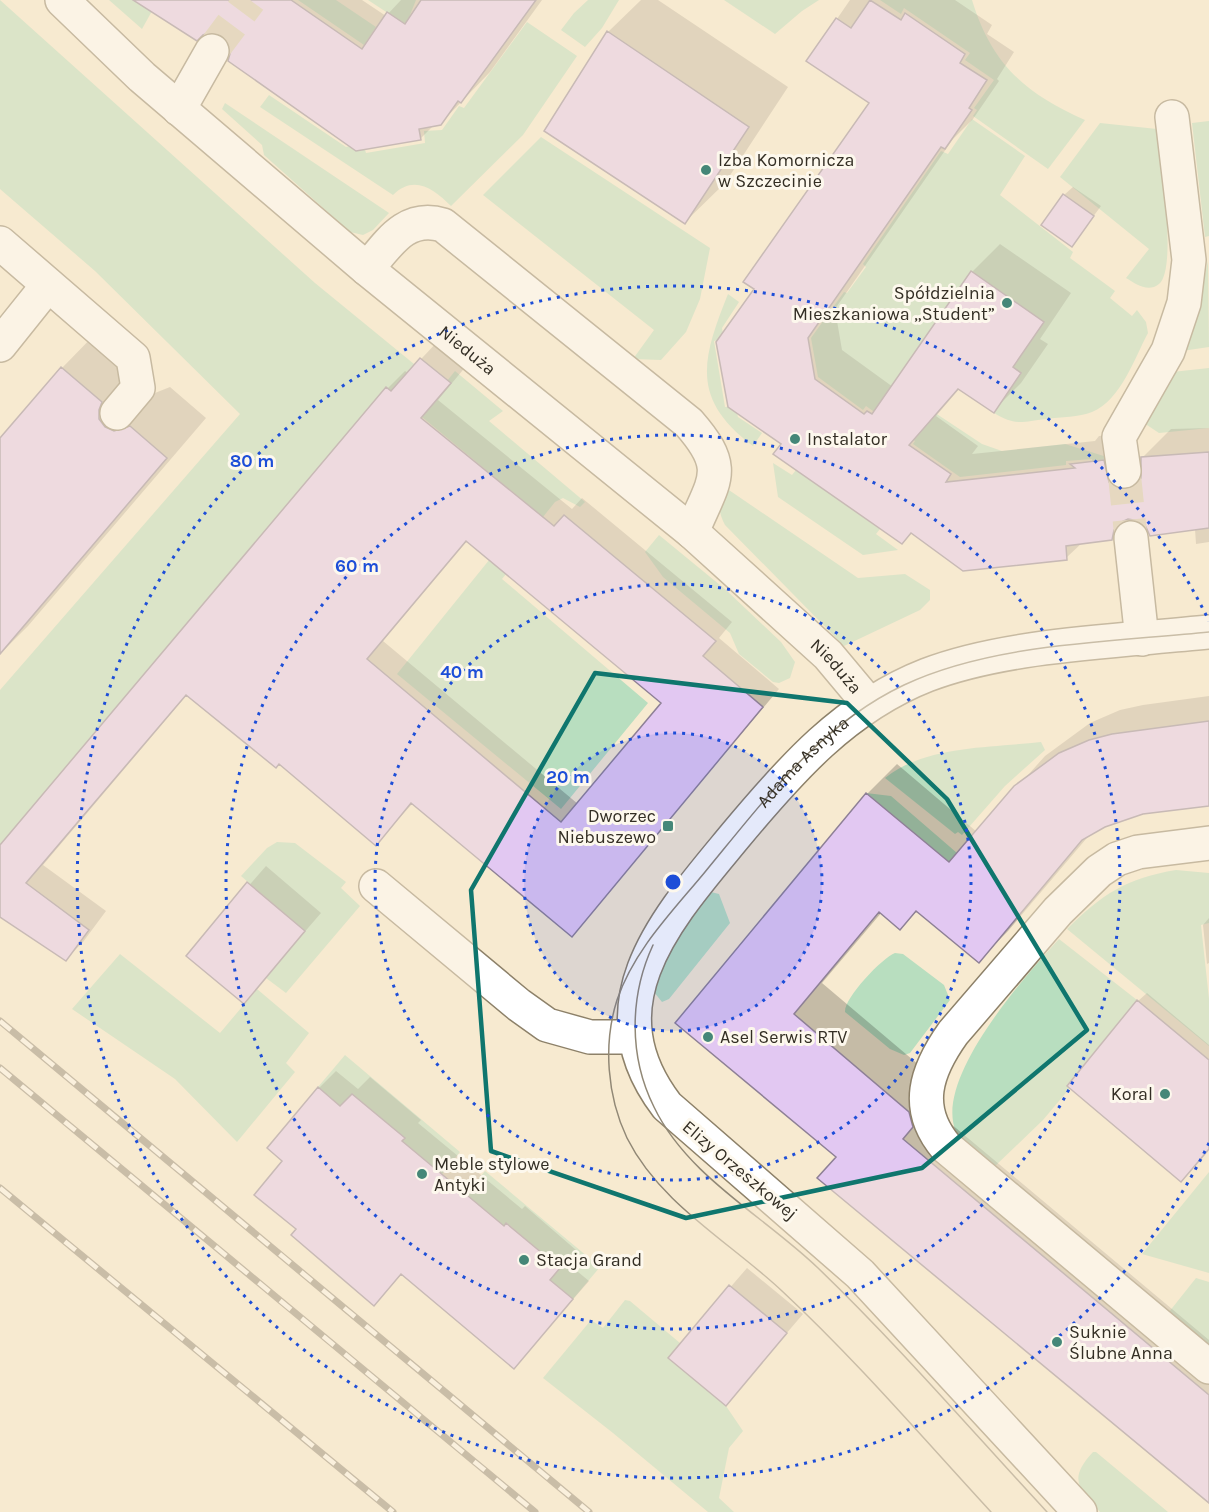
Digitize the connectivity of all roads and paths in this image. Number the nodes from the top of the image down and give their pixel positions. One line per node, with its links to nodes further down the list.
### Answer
1 (62, 0): 3 (street, Nieduża)
2 (212, 51): 3 (street)
3 (179, 108): 6 (street, Nieduża)
4 (1172, 117): 10 (street)
5 (0, 243): 7 (street)
6 (367, 269): 11 (street, Nieduża); 11 (street)
7 (48, 285): 8 (street); 9 (street)
8 (0, 345)
9 (117, 413)
10 (1124, 471)
11 (693, 532): 15 (street, Nieduża)
12 (1131, 538): 14 (street)
13 (1209, 632): 14 (street, Adama Asnyka)
14 (1142, 639): 15 (street, Adama Asnyka)
15 (869, 704): 18 (street, Adama Asnyka)
16 (1209, 843): 19 (street)
17 (376, 886): 18 (street)
18 (635, 1037): 20 (street, Elizy Orzeszkowej)
19 (1209, 1367)
20 (1080, 1512)

